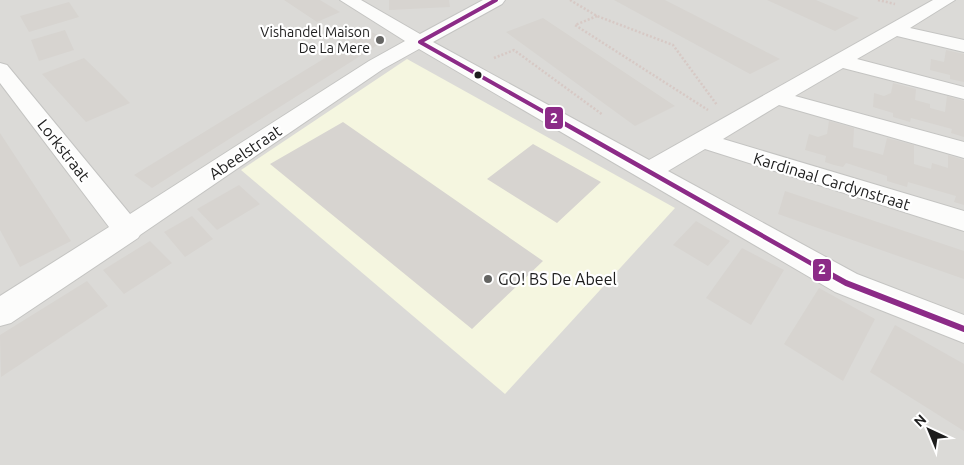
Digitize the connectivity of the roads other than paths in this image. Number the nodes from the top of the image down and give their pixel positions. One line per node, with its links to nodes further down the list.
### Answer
1 (349, 0): 6 (street)
2 (496, 0): 6 (street, Abeelstraat)
3 (944, 2): 4 (street); 5 (street)
4 (964, 8)
5 (894, 30): 7 (street); 8 (street)
6 (420, 42): 14 (street); 16 (street, Abeelstraat)
7 (964, 46)
8 (840, 61): 10 (street); 11 (street)
9 (0, 69): 16 (street, Lorkstraat)
10 (964, 92)
11 (777, 98): 12 (street); 13 (street)
12 (701, 140): 14 (street); 15 (street, Kardinaal Cardynstraat)
13 (964, 150)
14 (649, 171): 18 (street)
15 (964, 221)
16 (128, 231): 17 (street, Abeelstraat)
17 (0, 314)
18 (964, 329)

